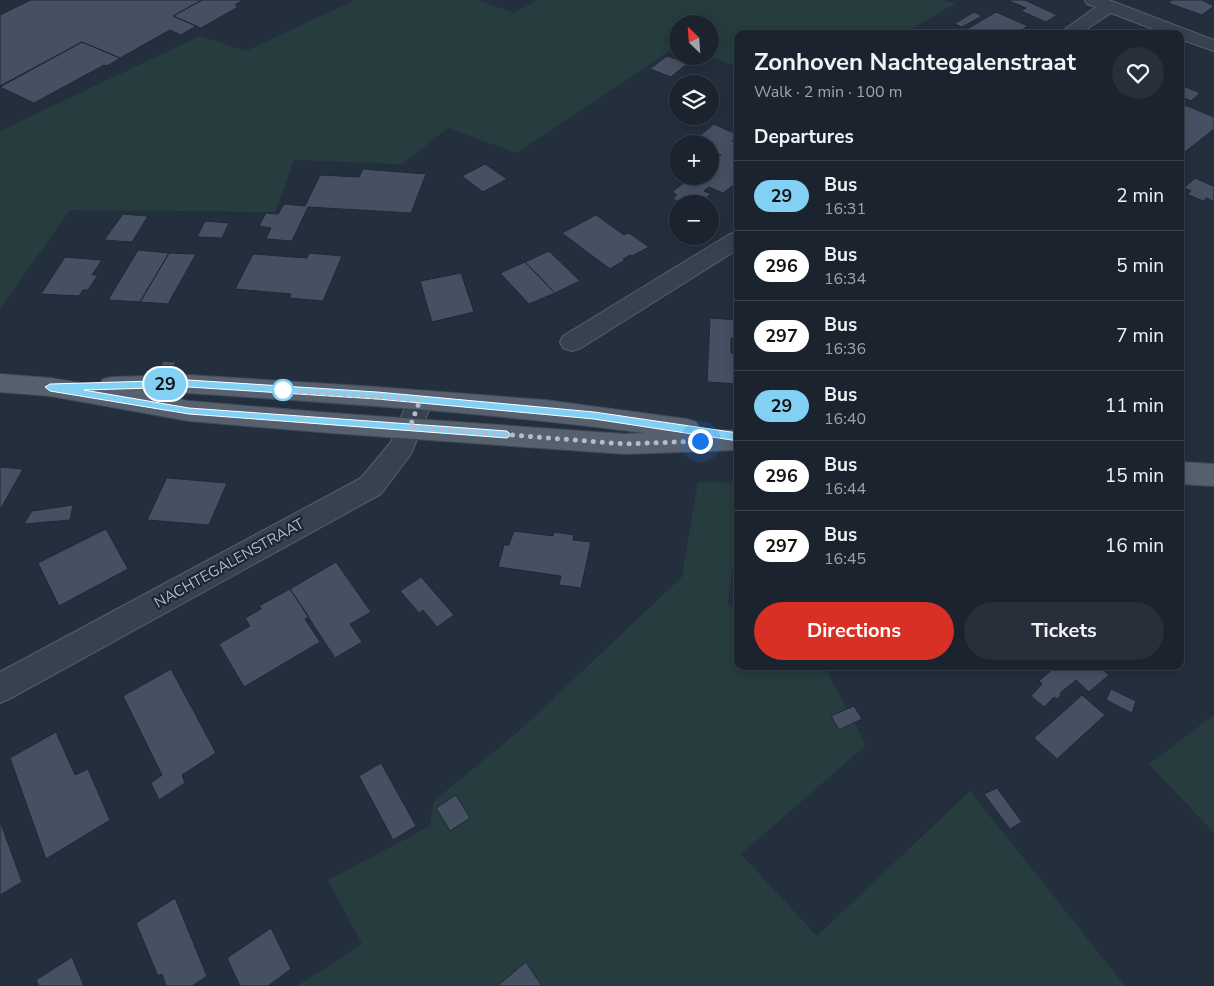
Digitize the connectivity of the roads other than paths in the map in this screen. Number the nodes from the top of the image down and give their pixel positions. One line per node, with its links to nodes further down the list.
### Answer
1 (1093, 0): 2 (street)
2 (1110, 6): 3 (street); 4 (street)
3 (1073, 30)
4 (1172, 30)
5 (1184, 34): 6 (street)
6 (1214, 46)
7 (734, 241): 8 (street)
8 (572, 342)
9 (0, 383): 10 (main road)
10 (50, 387): 11 (main road); 12 (main road)
11 (420, 400): 12 (street, NACHTEGALENSTRAAT); 13 (main road)
12 (410, 427): 14 (main road); 17 (street, NACHTEGALENSTRAAT)
13 (734, 437)
14 (734, 438)
15 (1184, 473): 16 (main road)
16 (1214, 475)
17 (0, 688)

